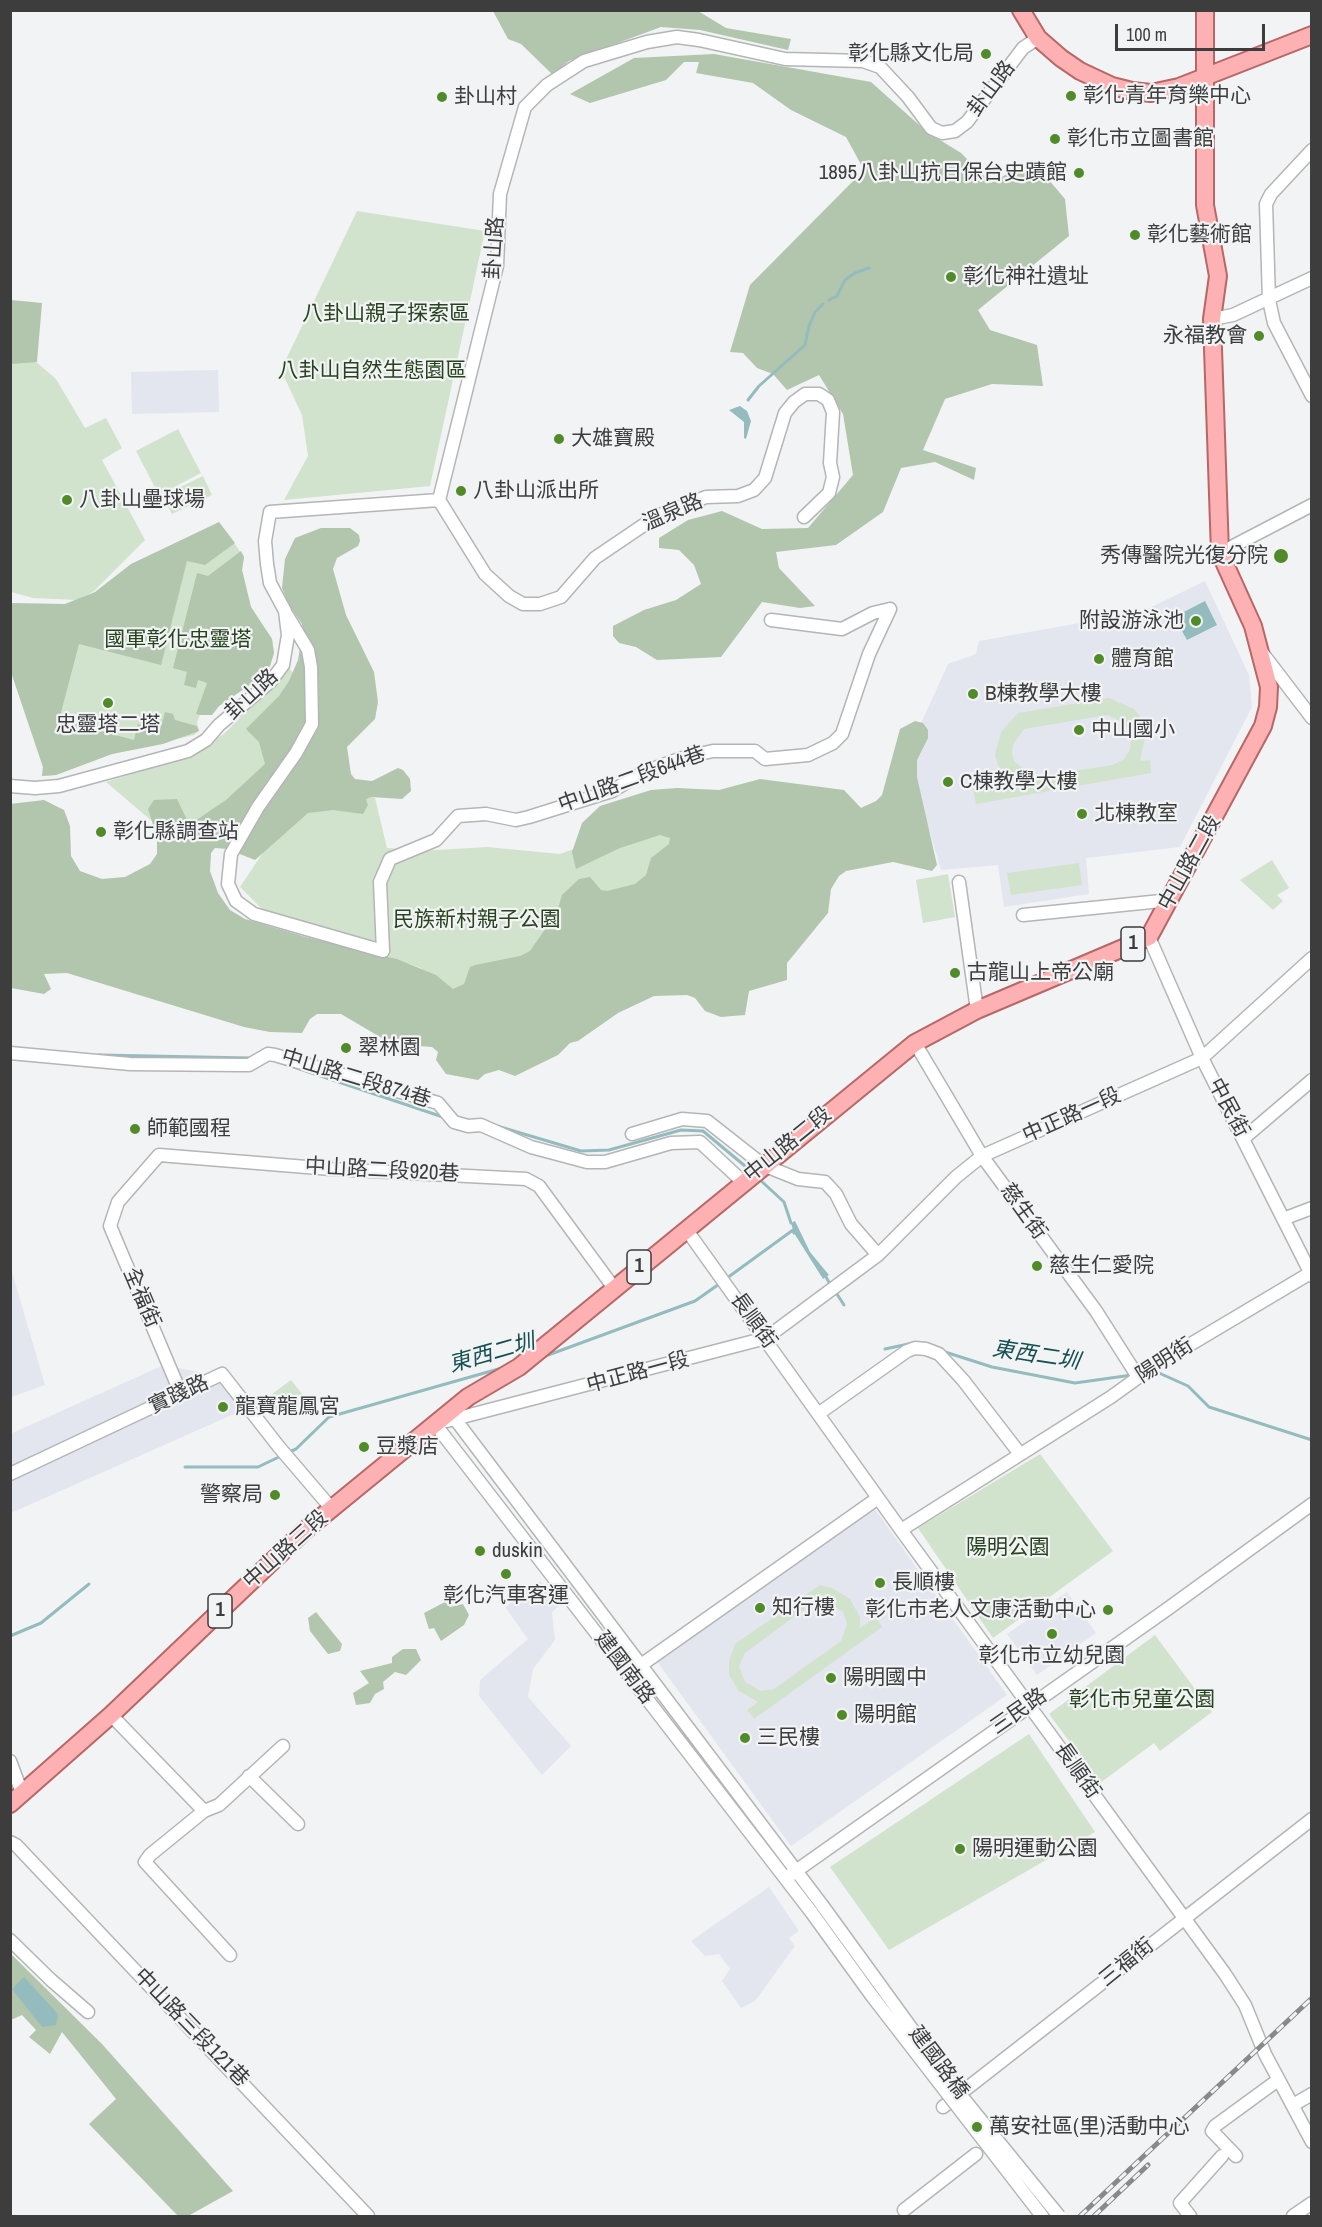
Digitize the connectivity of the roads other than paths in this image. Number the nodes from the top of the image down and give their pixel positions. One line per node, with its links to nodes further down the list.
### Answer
1 (1021, 10): 4 (main road)
2 (1205, 10): 5 (main road, 中山路二段 / 1)
3 (1311, 34): 5 (main road)
4 (1038, 38): 5 (main road); 11 (street, 卦山路)
5 (1204, 77): 9 (main road, 中山路二段 / 1)
6 (1311, 150): 8 (street)
7 (1311, 278): 8 (street)
8 (1269, 300): 9 (street); 10 (street)
9 (1212, 319): 14 (main road, 中山路二段 / 1)
10 (1311, 396)
11 (439, 500): 13 (street, 溫泉路); 15 (street, 卦山路)
12 (1311, 505): 14 (street)
13 (804, 517)
14 (1220, 553): 17 (main road, 中山路二段 / 1)
15 (285, 611): 16 (street, 中山路二段644巷); 19 (street, 卦山路)
16 (771, 620)
17 (1260, 650): 18 (street); 21 (main road, 中山路二段 / 1)
18 (1310, 713)
19 (10, 786)
20 (959, 882): 25 (street)
21 (1171, 900): 22 (street); 23 (main road, 中山路二段 / 1)
22 (1023, 915)
23 (1149, 937): 25 (main road, 中山路二段 / 1); 28 (street, 中民街)
24 (1311, 958): 28 (street, 中正路一段)
25 (977, 1010): 26 (main road, 中山路二段 / 1)
26 (915, 1043): 34 (street, 慈生街); 35 (main road, 中山路二段 / 1)
27 (10, 1053): 33 (street, 中山路二段874巷)
28 (1203, 1058): 32 (street, 中民街); 34 (street, 中正路一段)
29 (1311, 1080): 32 (street)
30 (632, 1134): 31 (street)
31 (725, 1134): 33 (street); 35 (street)
32 (1244, 1138): 38 (street, 中民街)
33 (710, 1150): 35 (street, 中山路二段874巷)
34 (982, 1156): 40 (street, 中正路一段); 44 (street, 慈生街)
35 (753, 1173): 39 (main road, 中山路二段 / 1); 40 (street)
36 (118, 1202): 42 (street, 中山路二段920巷); 45 (street, 全福街)
37 (1311, 1208): 38 (street)
38 (1283, 1219): 41 (street, 中民街)
39 (686, 1229): 42 (main road, 中山路二段 / 1); 43 (street, 長順街)
40 (878, 1255): 43 (street, 中正路一段)
41 (1311, 1274): 44 (street, 陽明街)
42 (614, 1288): 47 (main road, 中山路二段 / 1)
43 (766, 1338): 46 (street, 長順街); 47 (street, 中正路一段)
44 (1138, 1377): 49 (street, 陽明街)
45 (182, 1394): 50 (street, 實踐路); 53 (street, 實踐路)
46 (818, 1414): 49 (street); 51 (street, 長順街)
47 (453, 1416): 48 (main road, 中山路二段 / 1); 55 (street, 建國南路)
48 (435, 1424): 53 (main road, 中山路三段 / 1); 66 (street, 建國南路)
49 (1020, 1454): 54 (street, 陽明街)
50 (10, 1474)
51 (878, 1498): 54 (street, 長順街); 55 (street)
52 (1311, 1504): 56 (street, 三民路)
53 (332, 1509): 57 (main road, 中山路三段 / 1)
54 (901, 1530): 56 (street, 長順街)
55 (641, 1665): 66 (street, 建國南路)
56 (1030, 1704): 66 (street, 三民路); 69 (street, 長順街)
57 (111, 1715): 61 (main road, 中山路三段 / 1); 62 (street)
58 (283, 1746): 60 (street)
59 (10, 1761): 61 (street)
60 (249, 1776): 62 (street); 64 (street)
61 (16, 1798)
62 (204, 1811): 71 (street)
63 (1311, 1819): 69 (street, 三福街)
64 (298, 1824)
65 (10, 1842): 83 (street, 中山路三段121巷)
66 (791, 1875): 67 (street, 建國南路); 68 (street, 建國南路)
67 (822, 1905): 85 (street, 建國路橋, bridge)
68 (812, 1913): 84 (street, 建國路橋, bridge)
69 (1184, 1917): 73 (street, 長順街); 76 (street, 三福街)
70 (10, 1940): 72 (street)
71 (230, 1955)
72 (88, 2012)
73 (1278, 2080): 75 (street, 長順街); 79 (street)
74 (1311, 2094): 75 (street)
75 (1293, 2105): 77 (street, 長順街)
76 (943, 2107)
77 (1311, 2142)
78 (976, 2154): 82 (street)
79 (1236, 2156)
80 (1222, 2157): 86 (street)
81 (1311, 2203): 87 (street)
82 (904, 2210)
83 (368, 2217)
84 (1042, 2217)
85 (1059, 2217)
86 (1190, 2217)
87 (1293, 2217)

